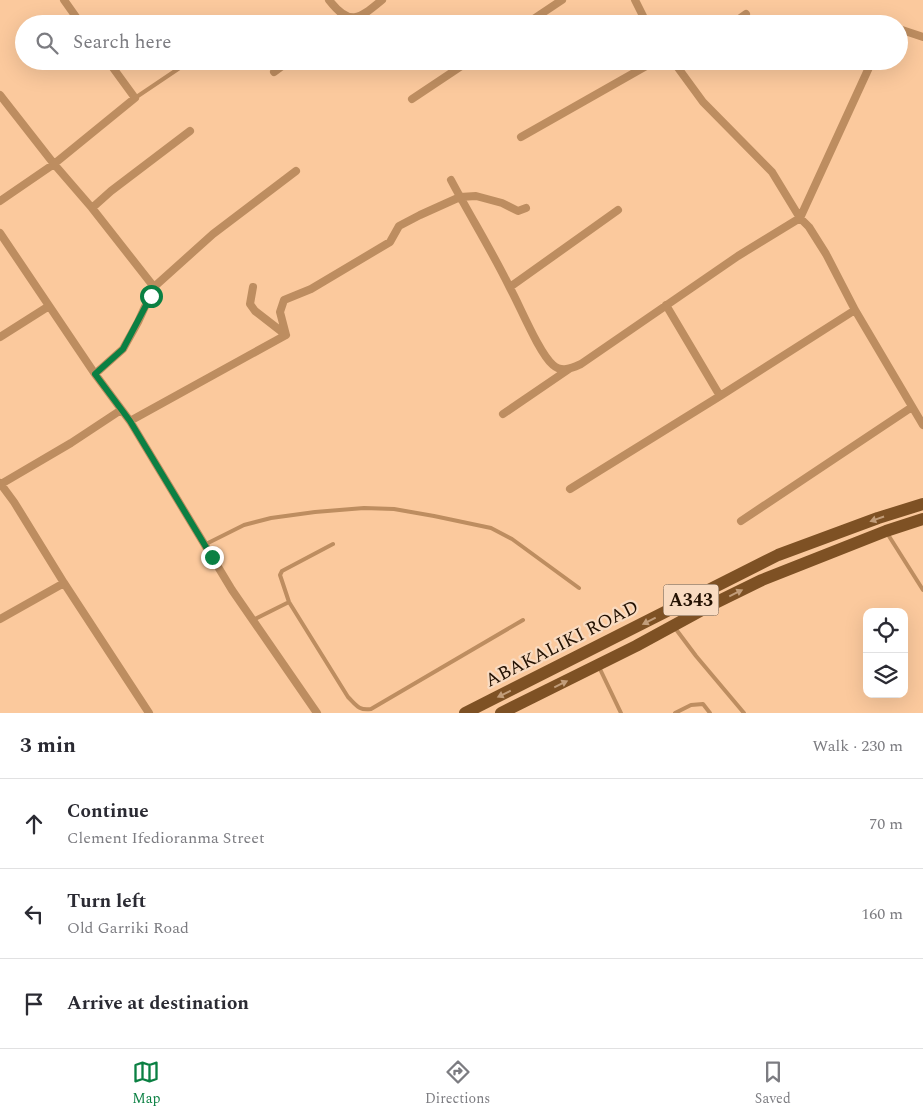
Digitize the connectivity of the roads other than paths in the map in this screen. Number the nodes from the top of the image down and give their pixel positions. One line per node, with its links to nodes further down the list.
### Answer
1 (64, 0): 6 (street)
2 (329, 0): 7 (street)
3 (382, 0): 8 (street)
4 (562, 0): 9 (street)
5 (635, 0): 10 (street)
6 (75, 15)
7 (344, 15)
8 (361, 15)
9 (540, 15)
10 (642, 15)
11 (908, 33): 12 (street)
12 (923, 37)
13 (115, 70): 22 (street)
14 (178, 70): 22 (lane)
15 (277, 70): 20 (street)
16 (456, 70): 23 (street)
17 (639, 70): 25 (street)
18 (681, 70): 34 (street)
19 (868, 70): 34 (street)
20 (274, 72)
21 (0, 95): 26 (street)
22 (135, 98): 26 (street)
23 (412, 99)
24 (190, 131): 31 (street)
25 (521, 137)
26 (54, 164): 30 (street); 31 (street)
27 (296, 171): 36 (street)
28 (451, 180): 29 (street)
29 (460, 197): 32 (street); 38 (street); 42 (street)
30 (0, 201)
31 (92, 208): 36 (street)
32 (526, 208)
33 (618, 210): 38 (street)
34 (800, 218): 39 (street); 41 (street)
35 (0, 233): 40 (street)
36 (154, 287): 45 (street)
37 (253, 287): 42 (street)
38 (510, 287): 44 (street)
39 (666, 305): 44 (street); 46 (street)
40 (49, 306): 43 (street); 45 (street)
41 (855, 310): 46 (street); 47 (street)
42 (286, 335): 50 (street)
43 (0, 337)
44 (569, 370): 49 (street)
45 (95, 374): 48 (street)
46 (720, 396): 53 (street)
47 (912, 407): 51 (street); 56 (street)
48 (121, 410): 50 (street); 52 (street)
49 (503, 414)
50 (130, 421): 59 (street)
51 (923, 425)
52 (0, 483): 60 (street)
53 (570, 489)
54 (923, 504): 71 (highway, ABAKALIKI ROAD / A343, one-way to 71)
55 (923, 518): 57 (highway, ABAKALIKI ROAD / A343)
56 (741, 521)
57 (886, 531): 62 (lane); 67 (highway, ABAKALIKI ROAD / A343, one-way to 57)
58 (333, 544): 63 (lane)
59 (204, 545): 61 (lane); 65 (street)
60 (64, 583): 64 (street); 69 (street)
61 (579, 588)
62 (923, 590)
63 (289, 602): 65 (lane); 66 (lane)
64 (0, 619)
65 (253, 620): 70 (street)
66 (524, 620)
67 (674, 627): 68 (highway, ABAKALIKI ROAD / A343); 76 (lane)
68 (598, 665): 72 (highway, ABAKALIKI ROAD / A343, one-way to 68); 73 (lane)
69 (149, 713)
70 (317, 713)
71 (465, 713)
72 (501, 713)
73 (621, 713)
74 (676, 713): 75 (lane)
75 (710, 713)
76 (744, 713)

